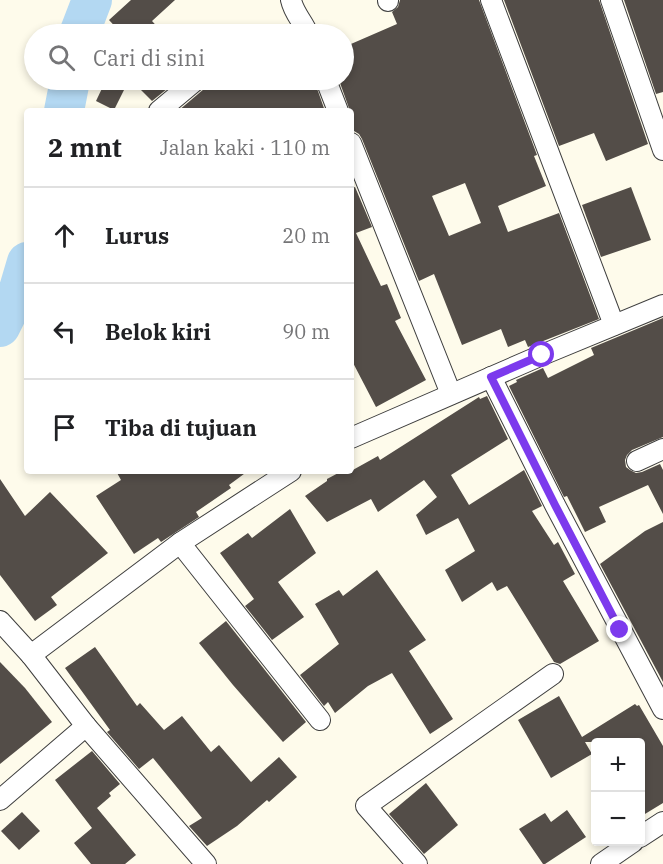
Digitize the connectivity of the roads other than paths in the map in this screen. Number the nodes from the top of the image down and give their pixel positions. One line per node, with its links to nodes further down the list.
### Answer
1 (291, 0): 4 (street)
2 (491, 0): 12 (street)
3 (611, 0): 9 (street)
4 (304, 24)
5 (184, 90): 7 (street)
6 (330, 90): 8 (street)
7 (163, 108)
8 (337, 108)
9 (663, 150)
10 (354, 151): 14 (street)
11 (663, 305): 12 (street)
12 (614, 325): 13 (street)
13 (491, 377): 14 (street); 23 (street)
14 (451, 394): 15 (street)
15 (354, 437)
16 (663, 449): 17 (street)
17 (637, 461)
18 (282, 474): 19 (street)
19 (180, 543): 21 (street); 24 (street)
20 (0, 621): 21 (street)
21 (31, 655): 25 (street)
22 (554, 674): 31 (street)
23 (663, 709)
24 (320, 720)
25 (86, 726): 26 (street); 30 (street)
26 (0, 800)
27 (663, 822): 28 (street)
28 (645, 834)
29 (627, 846): 32 (street)
30 (206, 864)
31 (417, 864)
32 (601, 864)

